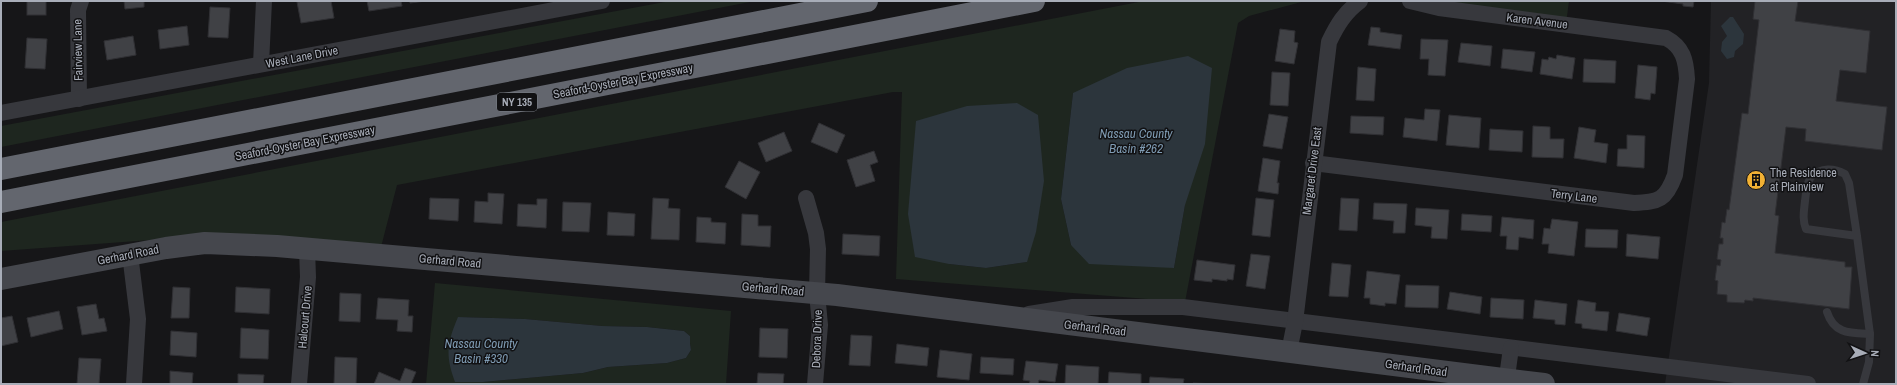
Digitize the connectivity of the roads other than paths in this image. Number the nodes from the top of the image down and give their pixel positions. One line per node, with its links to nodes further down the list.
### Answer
1 (81, 1): 10 (street, Fairview Lane)
2 (264, 1): 9 (street)
3 (602, 1): 9 (street, West Lane Drive)
4 (867, 1): 13 (highway)
5 (1034, 1): 15 (highway, Seaford-Oyster Bay Expressway / NY 135)
6 (1360, 1): 12 (street, Margaret Drive East)
7 (1410, 1): 8 (street, Karen Avenue)
8 (1666, 38): 12 (street, Terry Lane)
9 (261, 64): 10 (street, West Lane Drive)
10 (79, 99): 11 (street, West Lane Drive)
11 (1, 113)
12 (1313, 163): 23 (street, Margaret Drive East)
13 (1, 169)
14 (806, 198): 20 (street, Debora Drive)
15 (1, 202)
16 (1857, 236): 16 (lane); 24 (lane)
17 (307, 249): 18 (street, Gerhard Road); 20 (street, Gerhard Road); 29 (street, Halcourt Drive)
18 (130, 254): 19 (street, Gerhard Road); 28 (street)
19 (1, 279)
20 (817, 293): 22 (street, Gerhard Road); 30 (street, Debora Drive)
21 (1827, 312): 24 (lane)
22 (1011, 316): 23 (street); 26 (street, Gerhard Road)
23 (1295, 322): 25 (street); 26 (street, Margaret Drive East)
24 (1870, 334): 33 (lane)
25 (1510, 348): 27 (street); 32 (street)
26 (1289, 352): 27 (street, Gerhard Road)
27 (1506, 382): 31 (street, Gerhard Road)
28 (134, 384)
29 (299, 384)
30 (815, 384)
31 (1544, 384)
32 (1808, 384)
33 (1863, 384)

